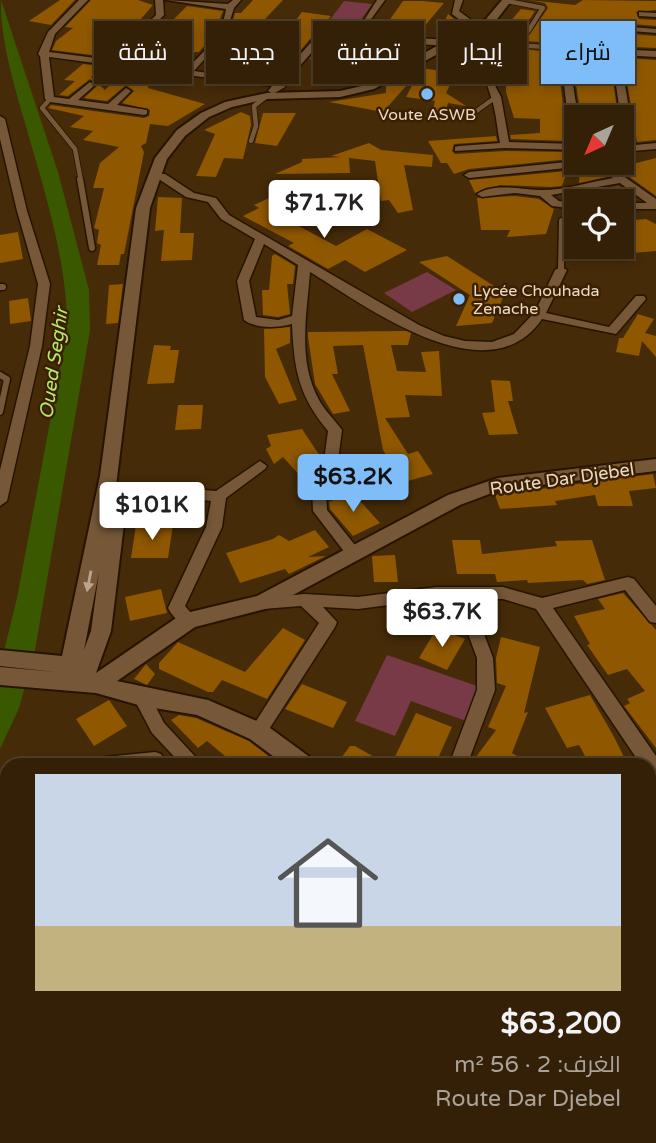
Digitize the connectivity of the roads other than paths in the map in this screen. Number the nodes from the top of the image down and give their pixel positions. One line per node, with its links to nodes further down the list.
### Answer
1 (84, 0): 19 (street)
2 (159, 0): 11 (street)
3 (170, 0): 7 (street)
4 (382, 0): 10 (street)
5 (459, 0): 12 (street)
6 (507, 1): 13 (street); 15 (lane)
7 (233, 4): 22 (street)
8 (642, 14): 9 (street)
9 (656, 15)
10 (366, 20)
11 (154, 21)
12 (464, 21)
13 (490, 21)
14 (635, 29): 16 (street)
15 (527, 31)
16 (656, 31)
17 (438, 42): 27 (street)
18 (438, 49): 29 (street)
19 (43, 54): 21 (street); 31 (street)
20 (656, 54): 34 (street)
21 (94, 61)
22 (192, 68)
23 (192, 74): 27 (street)
24 (491, 84): 30 (street)
25 (568, 84): 33 (street)
26 (90, 85): 32 (street)
27 (282, 85): 29 (street)
28 (126, 91): 35 (street)
29 (267, 96): 39 (lane); 48 (street); 78 (street, one-way to 78)
30 (496, 97): 37 (lane); 40 (street)
31 (50, 99): 32 (street); 57 (lane)
32 (71, 102): 35 (street)
33 (571, 105)
34 (621, 105)
35 (110, 107): 36 (street)
36 (144, 112)
37 (450, 114)
38 (0, 119): 69 (street)
39 (251, 141)
40 (505, 145): 42 (street); 44 (street)
41 (656, 146): 43 (street)
42 (564, 147)
43 (634, 148)
44 (459, 149)
45 (564, 165): 46 (street)
46 (469, 175)
47 (615, 175): 49 (street)
48 (162, 176): 56 (street); 78 (street)
49 (621, 180): 50 (street); 53 (street)
50 (543, 193): 51 (street); 52 (street)
51 (482, 194)
52 (564, 205)
53 (656, 205): 54 (street)
54 (634, 206)
55 (562, 222): 59 (lane)
56 (261, 237): 58 (street); 62 (street)
57 (92, 248)
58 (304, 265): 61 (street); 62 (street)
59 (561, 270): 61 (street)
60 (640, 299): 61 (street)
61 (539, 315)
62 (298, 318): 70 (street)
63 (0, 375): 64 (lane)
64 (0, 412)
65 (656, 465): 70 (street, Route Dar Djebel)
66 (260, 466): 68 (street)
67 (190, 494): 68 (street)
68 (219, 496): 76 (street)
69 (0, 501)
70 (354, 554): 73 (street, Route Dar Djebel)
71 (461, 593): 72 (street); 74 (street); 86 (street)
72 (304, 600): 73 (street); 82 (street)
73 (262, 603): 76 (street, Route Dar Djebel)
74 (542, 604): 75 (street); 87 (street)
75 (656, 617)
76 (189, 620): 78 (street, Route Dar Djebel)
77 (0, 658): 78 (street)
78 (73, 675): 79 (street); 80 (street)
79 (0, 676)
80 (142, 697): 81 (street); 82 (street)
81 (158, 728): 83 (street); 84 (street)
82 (258, 732): 85 (street)
83 (155, 758)
84 (187, 758)
85 (293, 758)
86 (461, 758)
87 (647, 758)

